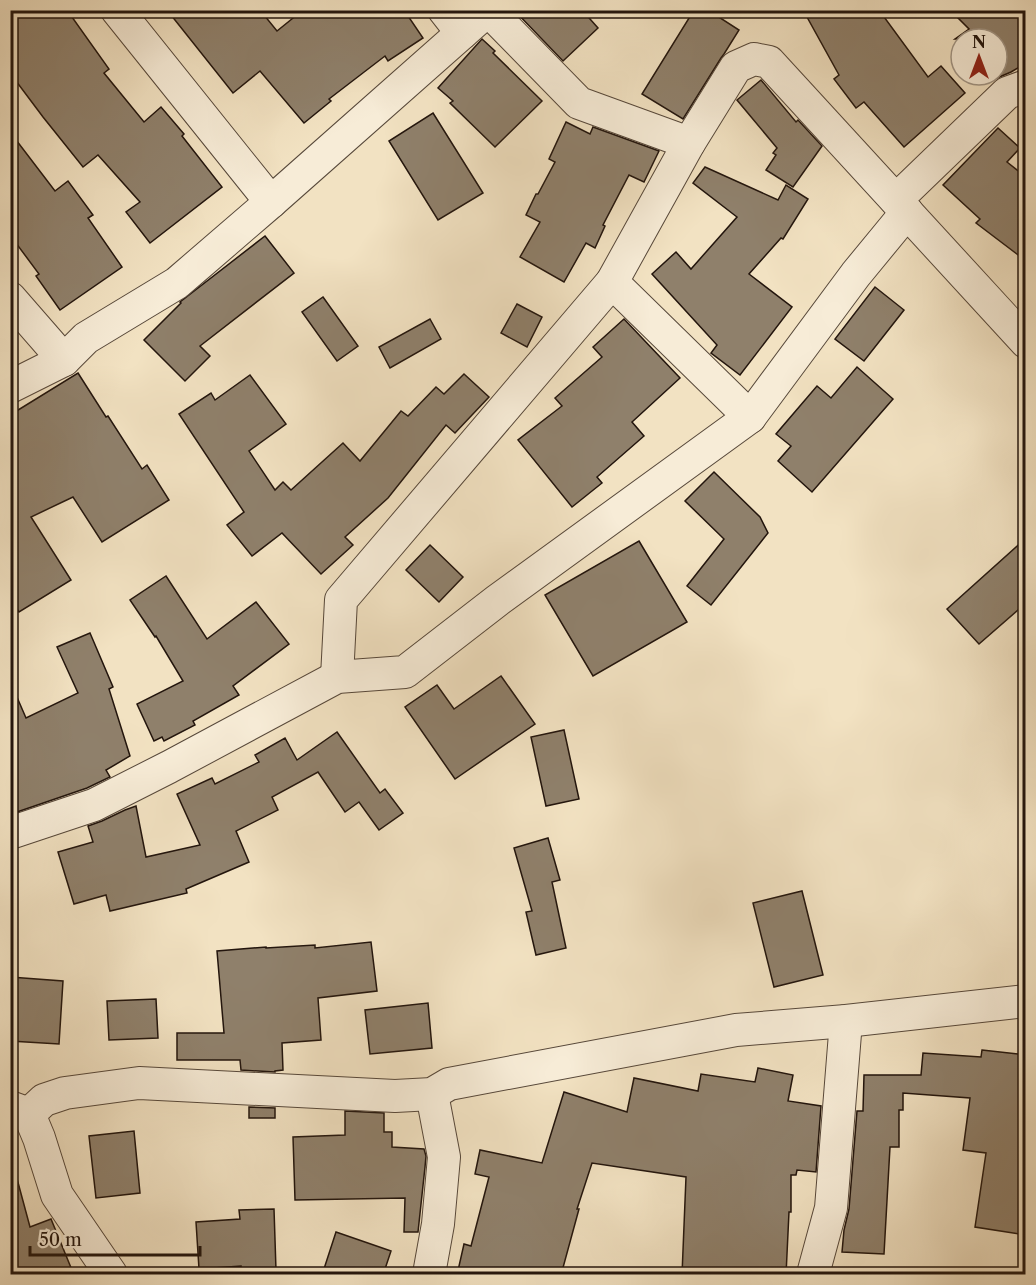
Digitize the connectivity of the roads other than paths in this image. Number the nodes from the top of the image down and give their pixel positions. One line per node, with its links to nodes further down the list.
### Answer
1 (117, 10): 6 (street)
2 (488, 10): 3 (street); 5 (street)
3 (453, 22): 6 (street)
4 (1026, 86): 7 (street)
5 (689, 143): 7 (street); 8 (street)
6 (271, 202): 11 (street)
7 (901, 206): 10 (street); 13 (street)
8 (612, 282): 13 (street); 14 (street)
9 (10, 298): 11 (street)
10 (1026, 342)
11 (64, 360): 12 (street)
12 (10, 387)
13 (750, 417): 14 (street)
14 (337, 677): 15 (street)
15 (10, 833)
16 (1026, 1001): 17 (street)
17 (846, 1021): 18 (street); 22 (street)
18 (432, 1094): 19 (street); 21 (street)
19 (20, 1111): 20 (street)
20 (111, 1275)
21 (429, 1275)
22 (813, 1275)

